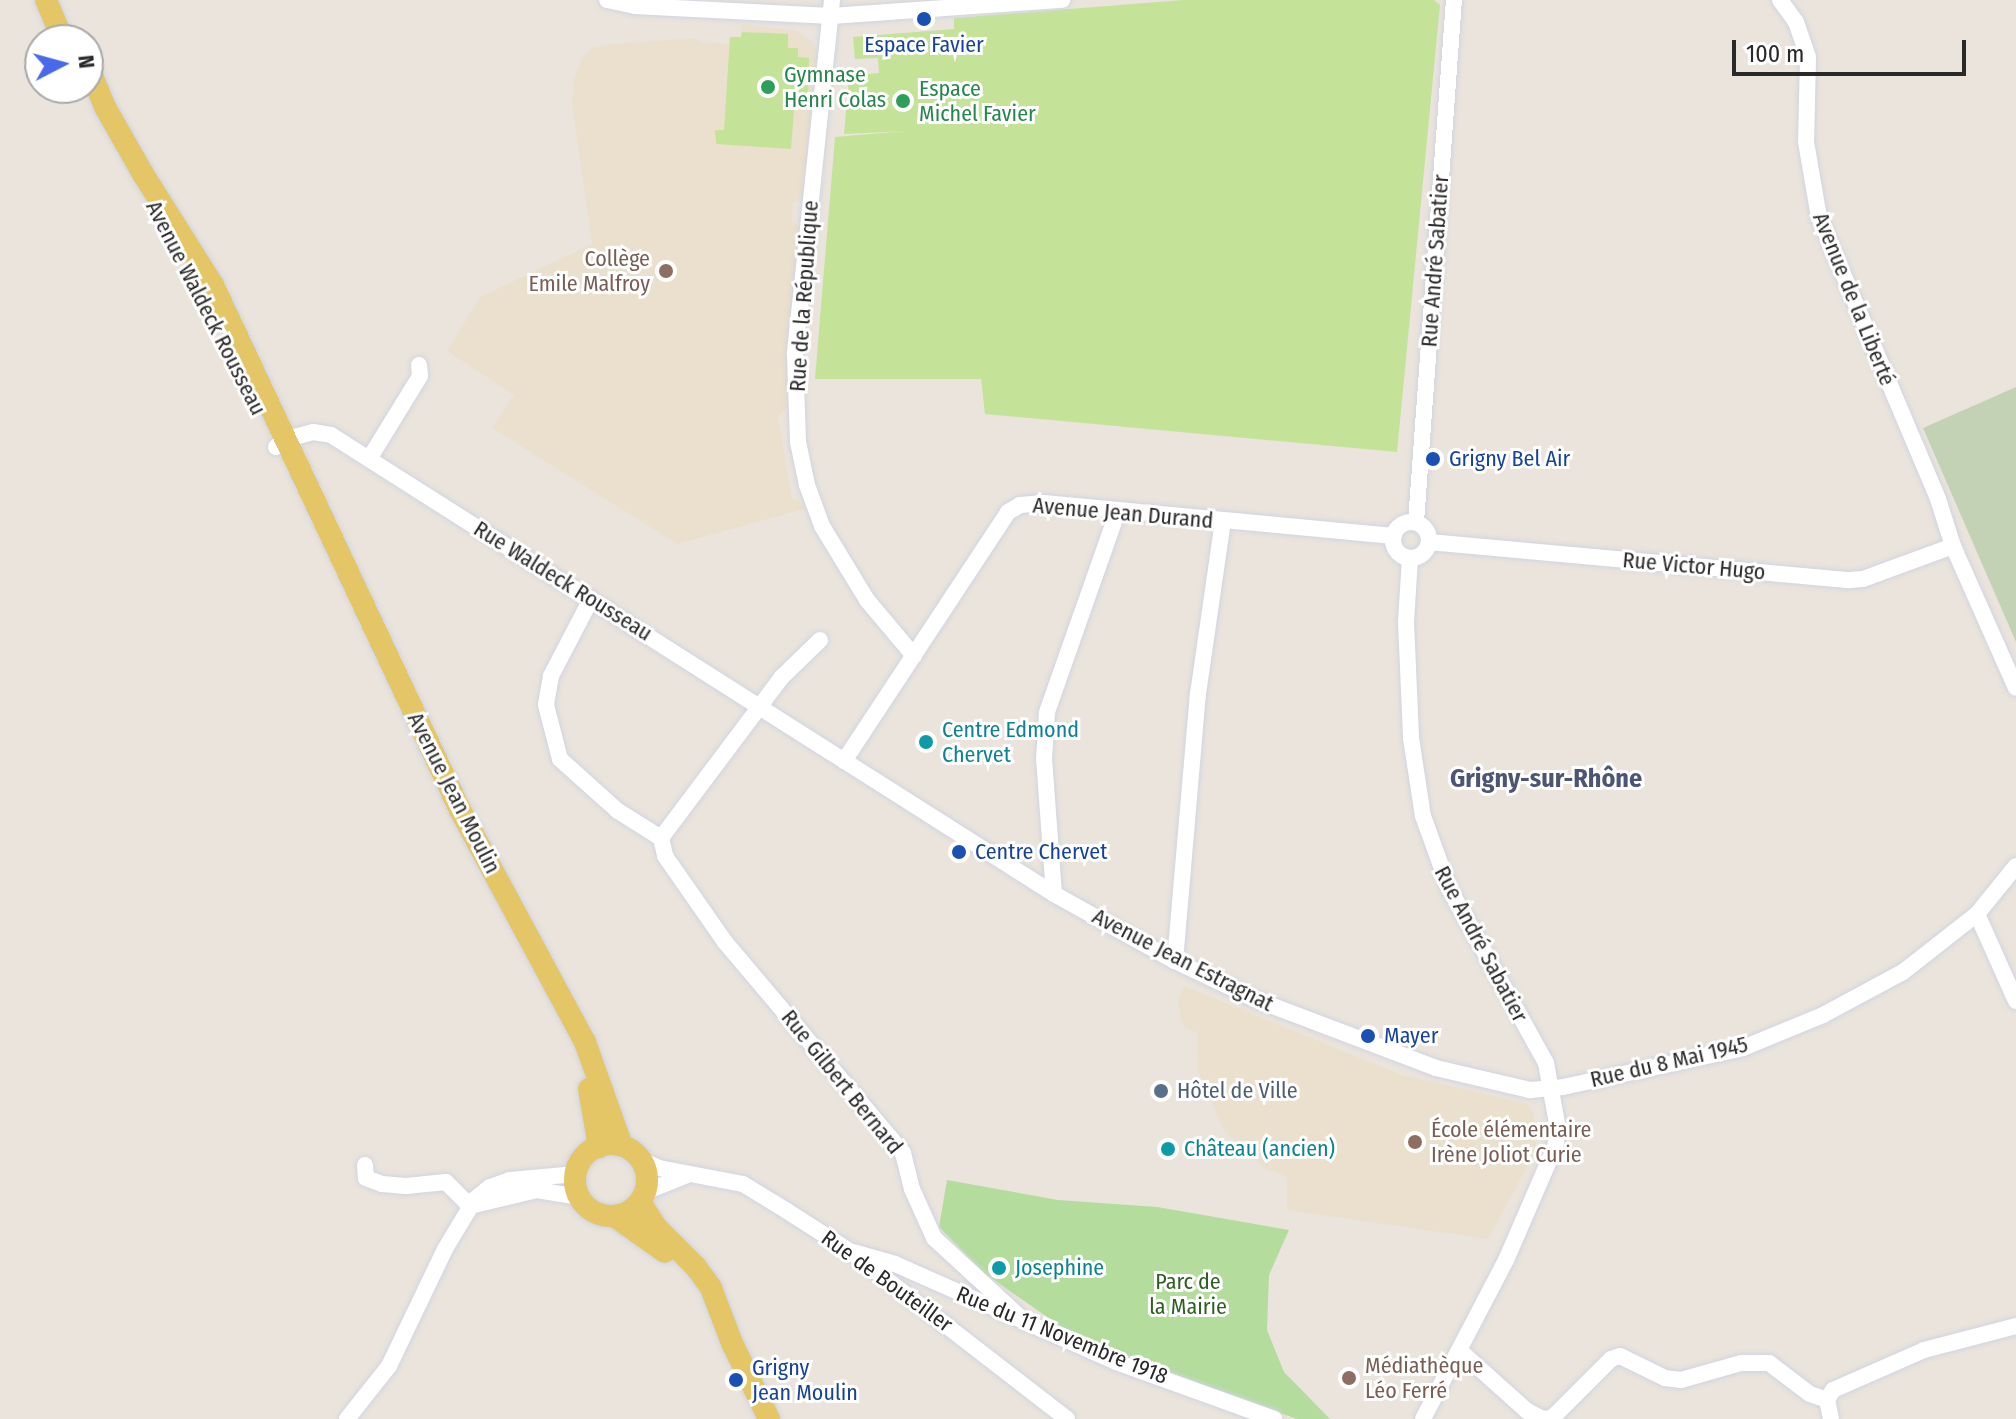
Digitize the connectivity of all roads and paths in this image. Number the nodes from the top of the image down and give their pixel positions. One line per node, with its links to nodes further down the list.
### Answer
1 (46, 0): 9 (main road)
2 (62, 0): 10 (main road)
3 (607, 0): 8 (street)
4 (1062, 0): 7 (street)
5 (1454, 0): 18 (street, Rue André Sabatier)
6 (1780, 0): 21 (street, Avenue de la Liberté)
7 (998, 2): 8 (street)
8 (832, 8): 25 (street, Rue de la République)
9 (56, 24)
10 (72, 24)
11 (98, 104): 14 (main road, Avenue Waldeck Rousseau)
12 (104, 104): 14 (main road, Avenue Waldeck Rousseau)
13 (419, 365): 15 (street)
14 (282, 443): 15 (street, Rue Waldeck Rousseau); 36 (main road, Avenue Jean Moulin); 37 (main road, Avenue Jean Moulin)
15 (369, 459): 23 (street, Rue Waldeck Rousseau)
16 (1118, 510): 17 (street, Avenue Jean Durand); 25 (street, Avenue Jean Durand); 31 (street)
17 (1223, 521): 19 (street, Avenue Jean Durand); 33 (street)
18 (1416, 522): 19 (street); 20 (street)
19 (1393, 536): 22 (street)
20 (1429, 542): 21 (street, Rue Victor Hugo); 22 (street)
21 (1953, 546): 26 (street, Avenue de la Liberté)
22 (1410, 558): 35 (street, Rue André Sabatier)
23 (591, 599): 27 (street, Rue Waldeck Rousseau); 29 (street)
24 (820, 640): 27 (street)
25 (914, 656): 28 (street, Avenue Jean Durand)
26 (2016, 688)
27 (760, 704): 28 (street, Rue Waldeck Rousseau); 29 (street)
28 (844, 761): 31 (street, Avenue Jean Estragnat)
29 (661, 838): 47 (street, Rue Gilbert Bernard)
30 (2016, 866): 32 (street, Rue du 8 Mai 1945)
31 (1054, 894): 33 (street, Avenue Jean Estragnat)
32 (1977, 914): 34 (street); 35 (street, Rue du 8 Mai 1945)
33 (1175, 961): 35 (street, Avenue Jean Estragnat)
34 (2016, 1001)
35 (1551, 1089): 50 (street, Rue André Sabatier)
36 (622, 1146): 37 (main road); 38 (main road)
37 (599, 1147): 41 (main road)
38 (641, 1160): 40 (street, Rue de Bouteiller); 43 (main road)
39 (365, 1165): 44 (street)
40 (691, 1173): 43 (street); 46 (street, Rue de Bouteiller)
41 (576, 1174): 42 (main road); 44 (street)
42 (579, 1197): 44 (street); 45 (main road)
43 (643, 1197): 45 (main road); 49 (main road)
44 (470, 1206): 52 (street)
45 (614, 1216): 49 (main road)
46 (851, 1252): 47 (street, Rue du 11 Novembre 1918); 54 (street, Rue de Bouteiller)
47 (1024, 1321): 55 (street, Rue du 11 Novembre 1918)
48 (2016, 1326): 51 (street)
49 (732, 1343): 53 (main road)
50 (1459, 1350): 51 (street); 56 (street, Rue André Sabatier)
51 (1827, 1400): 57 (street)
52 (347, 1419)
53 (769, 1419)
54 (1067, 1419)
55 (1274, 1419)
56 (1423, 1419)
57 (1831, 1419)

